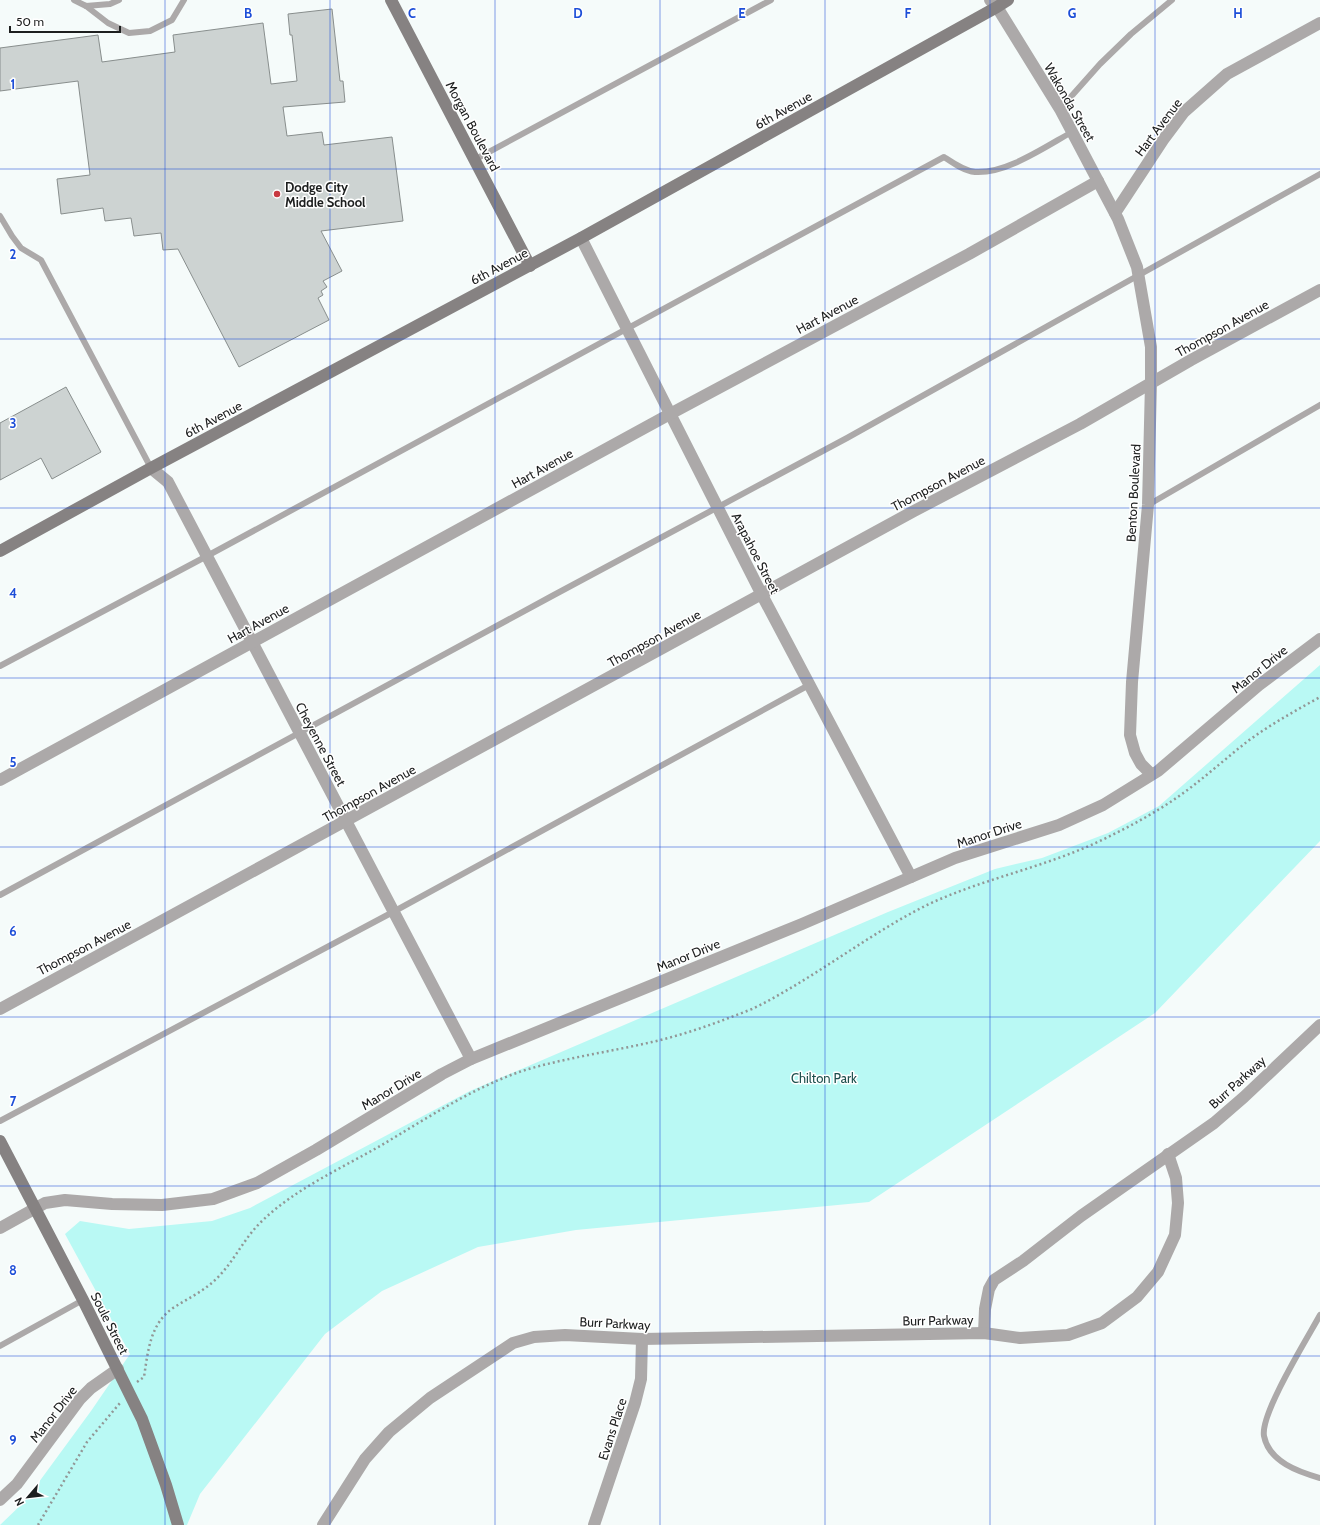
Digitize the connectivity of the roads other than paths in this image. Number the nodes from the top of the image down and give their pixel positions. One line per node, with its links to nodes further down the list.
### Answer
1 (74, 0): 9 (lane)
2 (118, 0): 9 (lane)
3 (184, 0): 9 (lane)
4 (391, 0): 13 (street, Morgan Boulevard)
5 (771, 0): 13 (lane)
6 (1008, 0): 8 (street, 6th Avenue)
7 (1172, 0): 11 (lane)
8 (994, 4): 11 (street, Wakonda Street); 18 (street, 6th Avenue)
9 (86, 6)
10 (1320, 23): 16 (street, Hart Avenue)
11 (1060, 109): 12 (street, Wakonda Street)
12 (1072, 132): 15 (street, Wakonda Street); 22 (lane)
13 (474, 160): 19 (street, Morgan Boulevard)
14 (1320, 174): 20 (lane)
15 (1098, 181): 16 (street, Wakonda Street); 25 (street, Hart Avenue)
16 (1115, 213): 20 (street, Benton Boulevard)
17 (0, 216): 26 (lane)
18 (581, 238): 19 (street, 6th Avenue); 22 (street, Arapahoe Street)
19 (530, 266): 26 (street, 6th Avenue)
20 (1138, 276): 23 (street, Benton Boulevard); 28 (lane)
21 (1320, 290): 23 (street, Thompson Avenue)
22 (627, 328): 25 (street, Arapahoe Street); 30 (lane)
23 (1151, 383): 27 (street, Benton Boulevard); 31 (street, Thompson Avenue)
24 (1320, 405): 27 (lane)
25 (670, 414): 28 (street, Arapahoe Street); 33 (street, Hart Avenue)
26 (151, 468): 29 (street, 6th Avenue); 30 (street, Cheyenne Street)
27 (1148, 505): 37 (street, Benton Boulevard)
28 (717, 508): 31 (street, Arapahoe Street); 36 (lane)
29 (0, 551)
30 (207, 556): 33 (street, Cheyenne Street); 34 (lane)
31 (762, 595): 35 (street, Arapahoe Street); 39 (street, Thompson Avenue)
32 (1320, 639): 37 (street, Manor Drive)
33 (252, 643): 36 (street, Cheyenne Street); 38 (street, Hart Avenue)
34 (0, 666)
35 (809, 685): 40 (street, Arapahoe Street); 42 (lane)
36 (299, 734): 39 (street, Cheyenne Street); 41 (lane)
37 (1151, 774): 40 (street, Manor Drive)
38 (0, 780)
39 (346, 822): 42 (street, Cheyenne Street); 43 (street, Thompson Avenue)
40 (911, 877): 45 (street, Manor Drive)
41 (0, 896)
42 (393, 912): 45 (street, Cheyenne Street); 46 (lane)
43 (0, 1009)
44 (1320, 1025): 48 (street, Burr Parkway)
45 (471, 1059): 49 (street, Manor Drive)
46 (0, 1121)
47 (0, 1141): 49 (street, Soule Street)
48 (1168, 1154): 53 (street, Burr Parkway); 53 (street, Burr Parkway)
49 (35, 1209): 50 (street, Manor Drive); 51 (street, Soule Street)
50 (0, 1228)
51 (83, 1300): 55 (lane); 56 (street, Soule Street)
52 (1320, 1315): 57 (lane)
53 (984, 1333): 54 (street, Burr Parkway)
54 (642, 1339): 60 (street, Burr Parkway); 61 (street, Evans Place)
55 (0, 1346)
56 (118, 1368): 58 (street, Manor Drive); 59 (street, Soule Street)
57 (1320, 1478)
58 (0, 1500)
59 (178, 1525)
60 (323, 1525)
61 (594, 1525)

